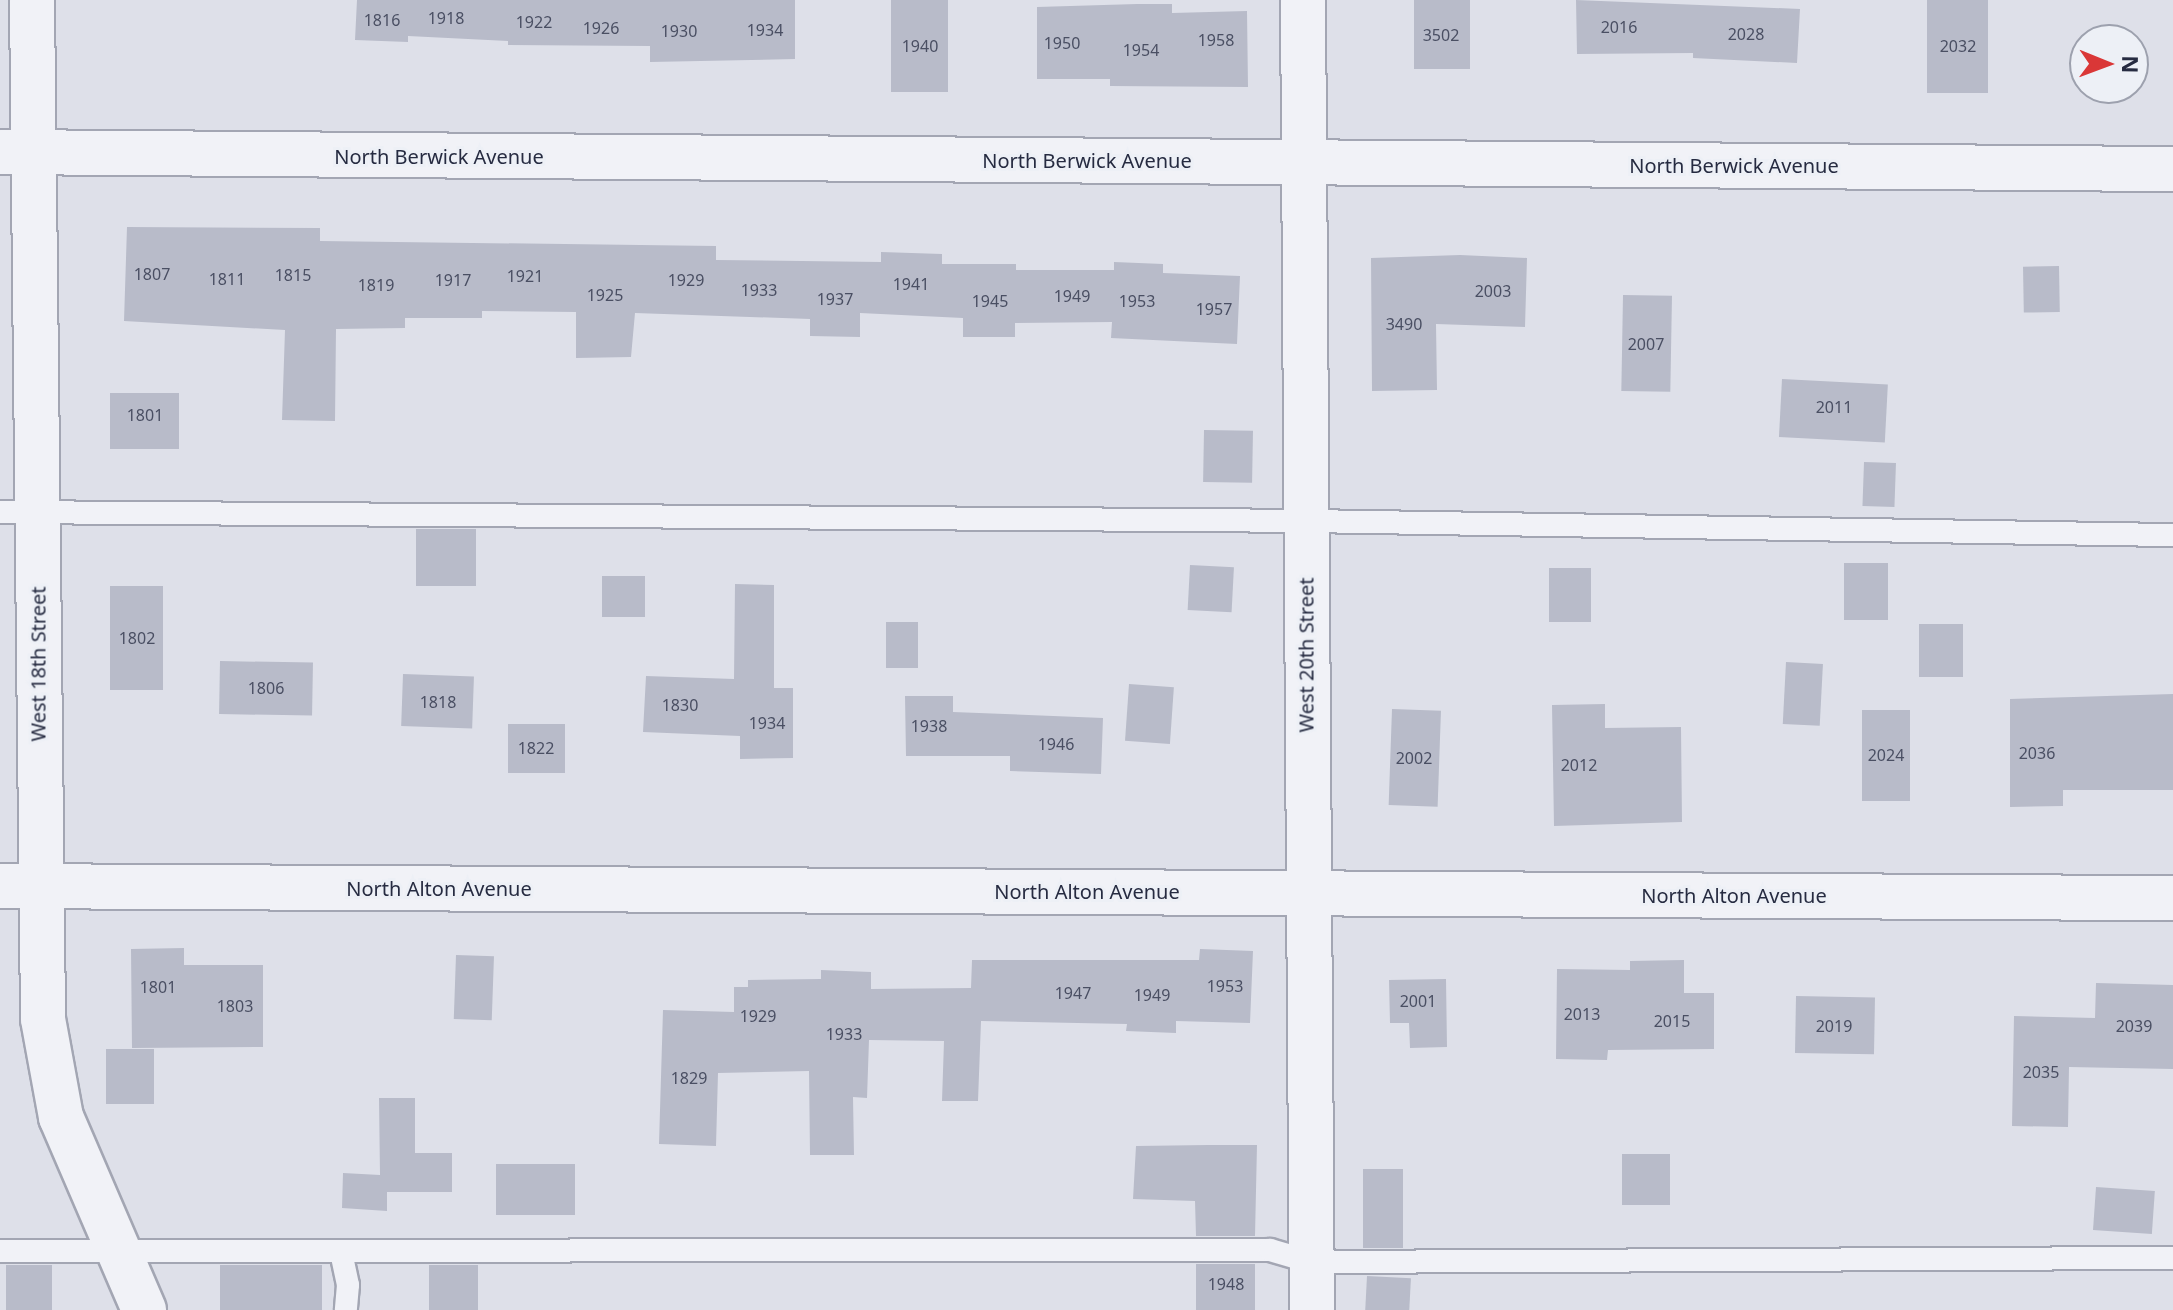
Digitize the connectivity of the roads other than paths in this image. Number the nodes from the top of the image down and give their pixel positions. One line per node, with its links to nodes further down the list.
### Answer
1 (32, 0): 3 (street, West 18th Street)
2 (1303, 0): 4 (street, West 20th Street)
3 (17, 152): 4 (street, North Berwick Avenue); 6 (street, West 18th Street)
4 (1305, 162): 5 (street, North Berwick Avenue); 7 (street, West 20th Street)
5 (2173, 169)
6 (18, 512): 7 (lane); 9 (street, West 18th Street)
7 (1306, 521): 8 (lane); 10 (street, West 20th Street)
8 (2173, 535)
9 (20, 886): 10 (street, North Alton Avenue); 13 (street, West 18th Street)
10 (1307, 892): 11 (street, North Alton Avenue); 16 (street, West 20th Street)
11 (2173, 898)
12 (0, 1251): 13 (lane)
13 (118, 1252): 14 (lane); 17 (street, West 18th Street)
14 (341, 1252): 16 (lane); 18 (lane)
15 (2173, 1258): 16 (lane)
16 (1311, 1262): 19 (street, West 20th Street)
17 (144, 1310)
18 (346, 1310)
19 (1312, 1310)

